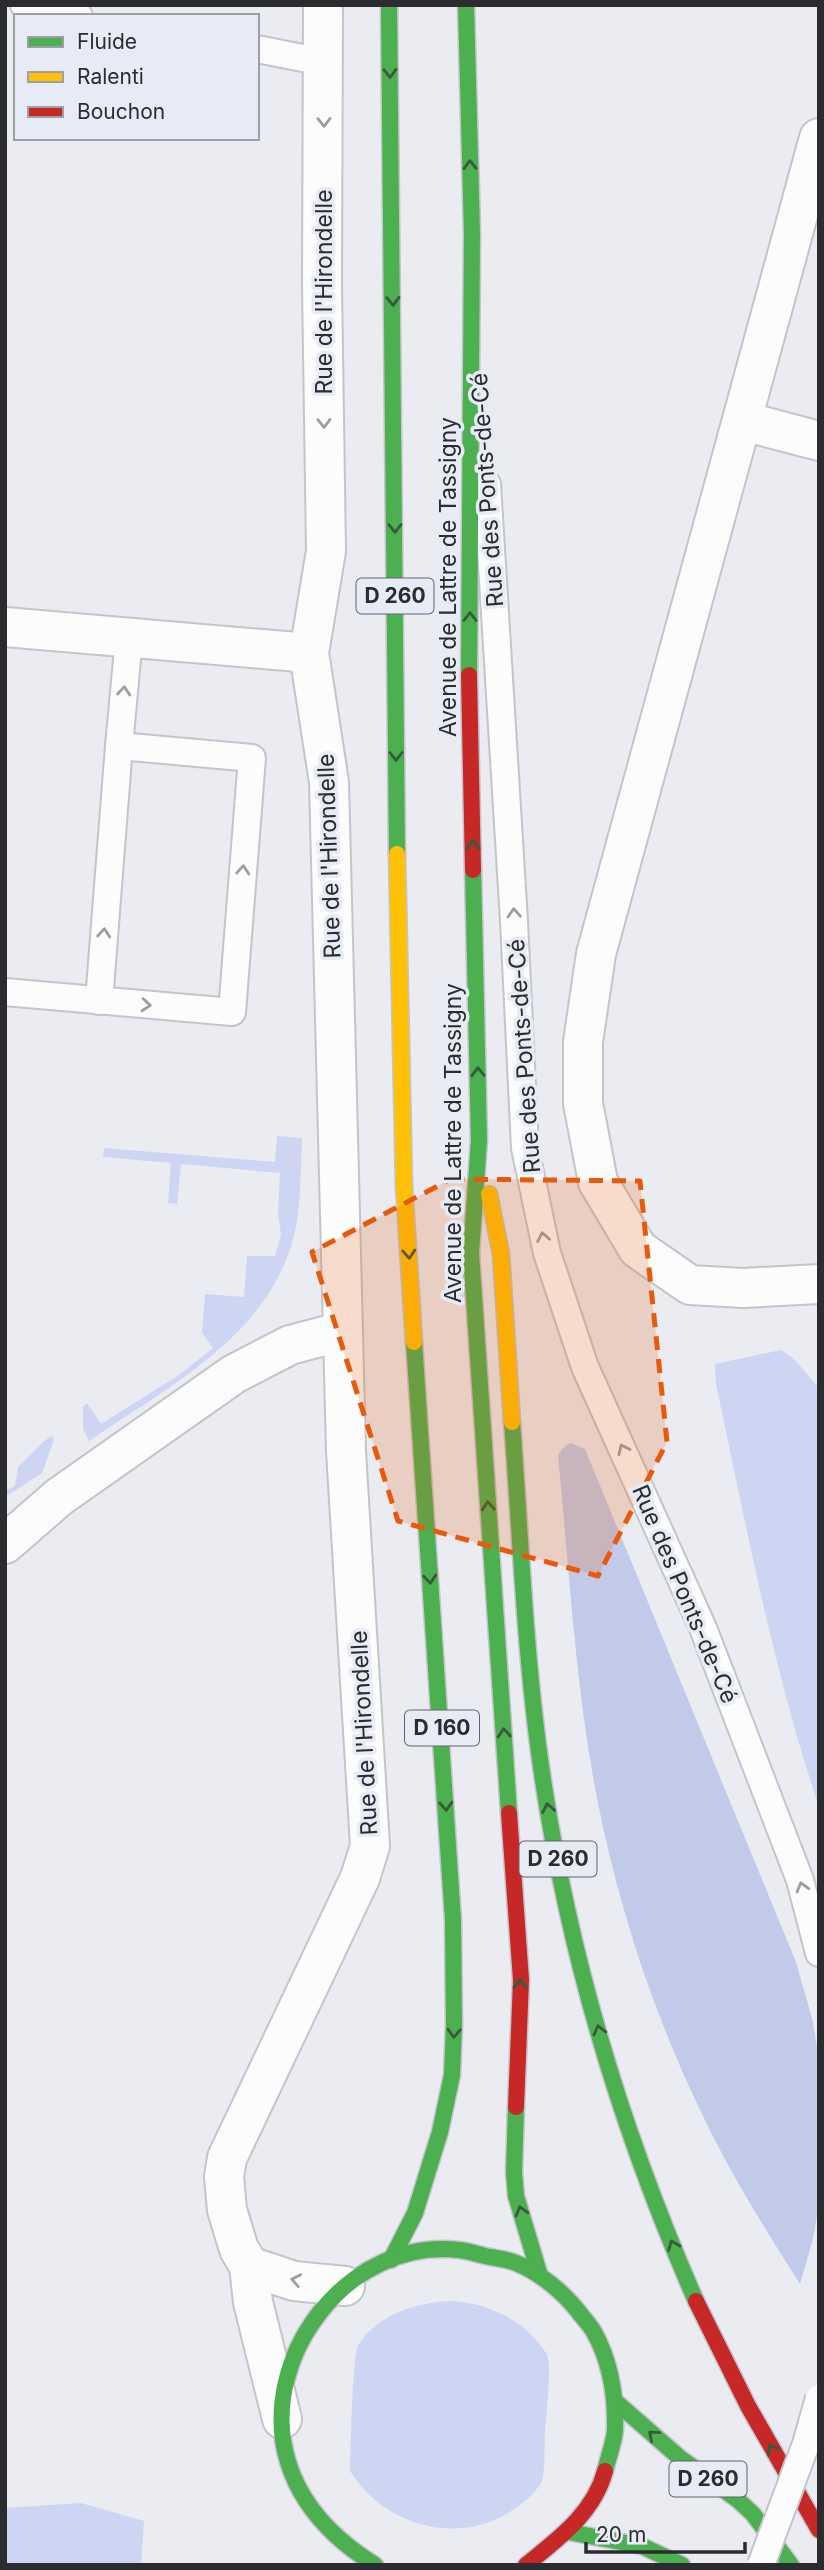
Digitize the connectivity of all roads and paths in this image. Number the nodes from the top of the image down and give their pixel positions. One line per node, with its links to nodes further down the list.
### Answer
1 (24, 5): 5 (lane)
2 (323, 5): 7 (street, Rue de l'Hirondelle)
3 (389, 5): 19 (main road, D 260, one-way to 19)
4 (466, 5): 9 (main road, Avenue de Lattre de Tassigny / D 260, one-way to 4)
5 (69, 14)
6 (259, 49): 7 (lane)
7 (323, 62): 14 (street, Rue de l'Hirondelle, one-way to 14)
8 (819, 138): 10 (street)
9 (472, 233): 18 (main road, Avenue de Lattre de Tassigny / D 260, one-way to 9); 23 (lane, Rue des Ponts-de-Cé, one-way to 9)
10 (743, 421): 11 (street); 20 (street)
11 (819, 441)
12 (5, 627): 13 (street)
13 (130, 638): 14 (street); 15 (lane, one-way to 13)
14 (309, 653): 21 (street, Rue de l'Hirondelle)
15 (119, 746): 17 (lane, one-way to 15); 17 (lane, one-way to 15)
16 (5, 992): 17 (lane)
17 (99, 1001)
18 (479, 1140): 26 (main road, Avenue de Lattre de Tassigny / D 260, one-way to 18); 31 (main road, D 260, one-way to 18)
19 (404, 1186): 24 (main road, D 160, one-way to 24)
20 (818, 1285)
21 (343, 1331): 22 (street); 25 (street, Rue de l'Hirondelle)
22 (5, 1544)
23 (819, 1953)
24 (391, 2260): 26 (main road); 27 (main road)
25 (249, 2266): 27 (street, one-way to 25); 30 (street, Rue de l'Hirondelle)
26 (540, 2276): 29 (main road)
27 (345, 2286): 30 (main road)
28 (819, 2399): 36 (lane, bridge)
29 (616, 2402): 32 (main road); 37 (main road, D 260, one-way to 29)
30 (282, 2420): 33 (main road)
31 (819, 2530)
32 (569, 2532): 34 (main road); 35 (main road)
33 (375, 2565)
34 (526, 2565)
35 (682, 2565)
36 (761, 2565)
37 (791, 2565)

